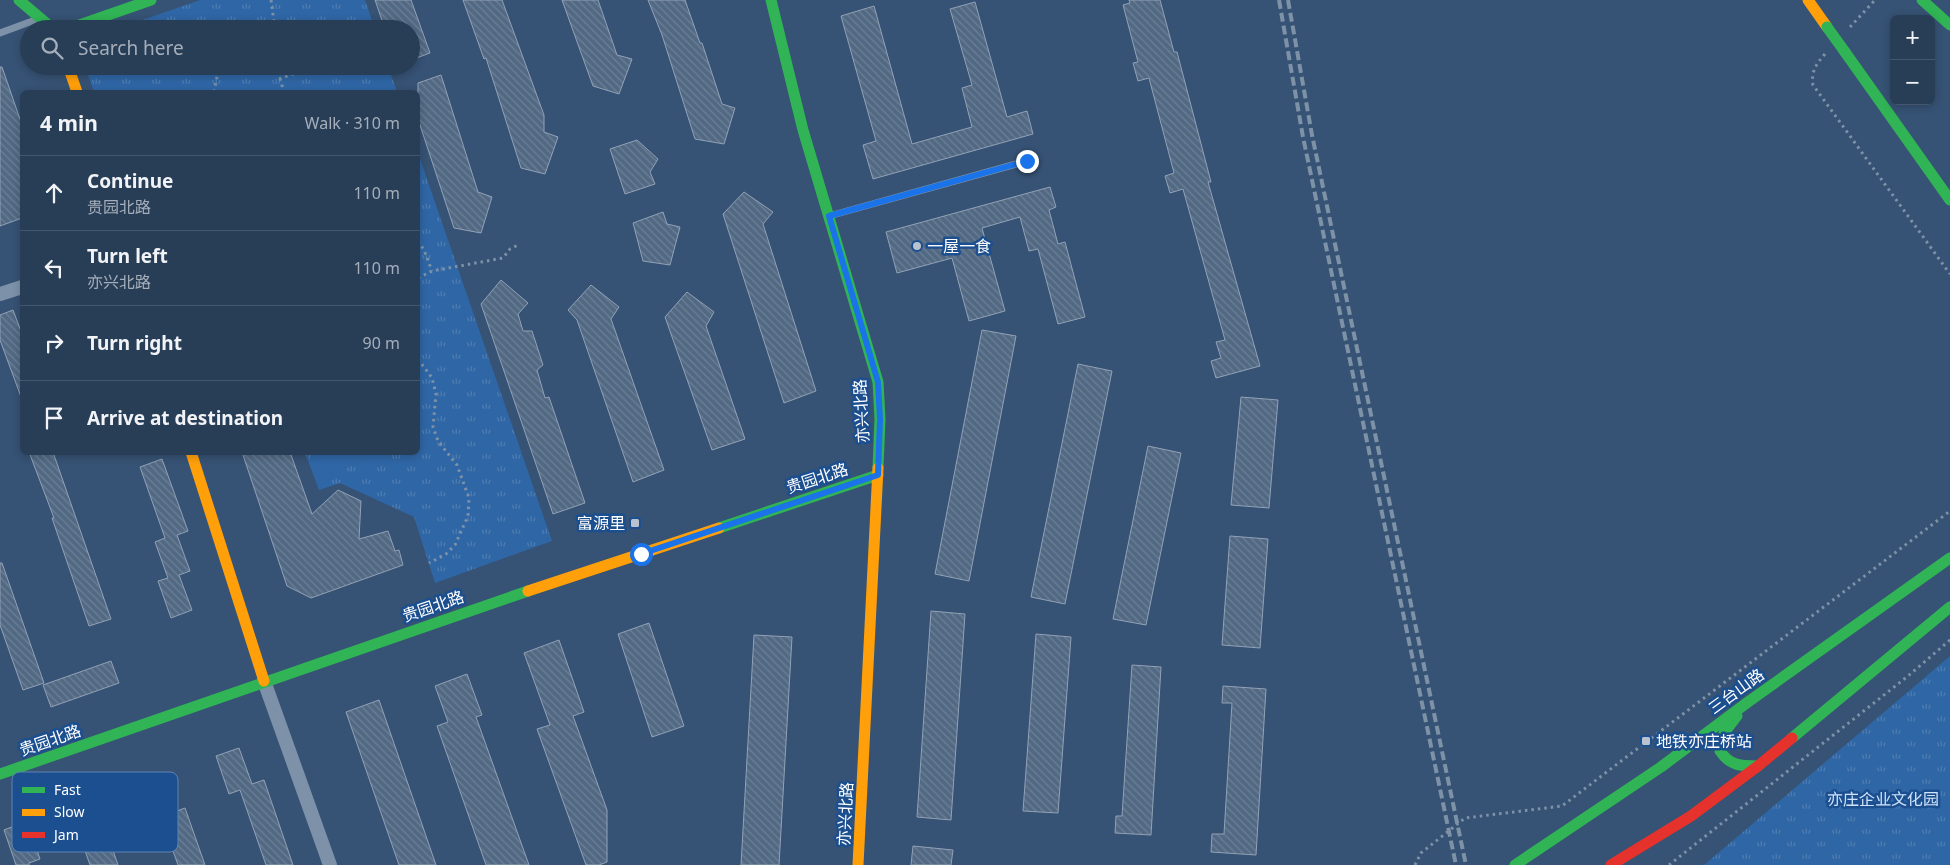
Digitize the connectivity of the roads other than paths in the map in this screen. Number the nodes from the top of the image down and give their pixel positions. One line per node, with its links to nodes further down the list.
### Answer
1 (19, 0): 6 (main road)
2 (151, 0): 8 (main road)
3 (771, 0): 16 (main road, 亦兴北路)
4 (1808, 0): 15 (main road, bridge)
5 (1922, 0): 9 (main road)
6 (41, 18): 7 (lane)
7 (36, 20)
8 (94, 20)
9 (1950, 25)
10 (20, 26): 11 (lane)
11 (0, 33)
12 (71, 75): 13 (main road)
13 (76, 90)
14 (1027, 161): 16 (lane)
15 (1950, 200)
16 (829, 216): 20 (main road, 亦兴北路)
17 (20, 288): 18 (street)
18 (0, 294)
19 (192, 455): 23 (main road)
20 (878, 475): 23 (main road, 贵园北路); 28 (main road, 亦兴北路)
21 (1950, 558): 24 (main road, 三台山路)
22 (1950, 607): 25 (main road)
23 (264, 681): 26 (main road, 贵园北路); 27 (street)
24 (1748, 702): 25 (main road); 29 (main road, 三台山路)
25 (1758, 766): 30 (main road)
26 (0, 774)
27 (330, 865)
28 (858, 865)
29 (1515, 865)
30 (1612, 865)

